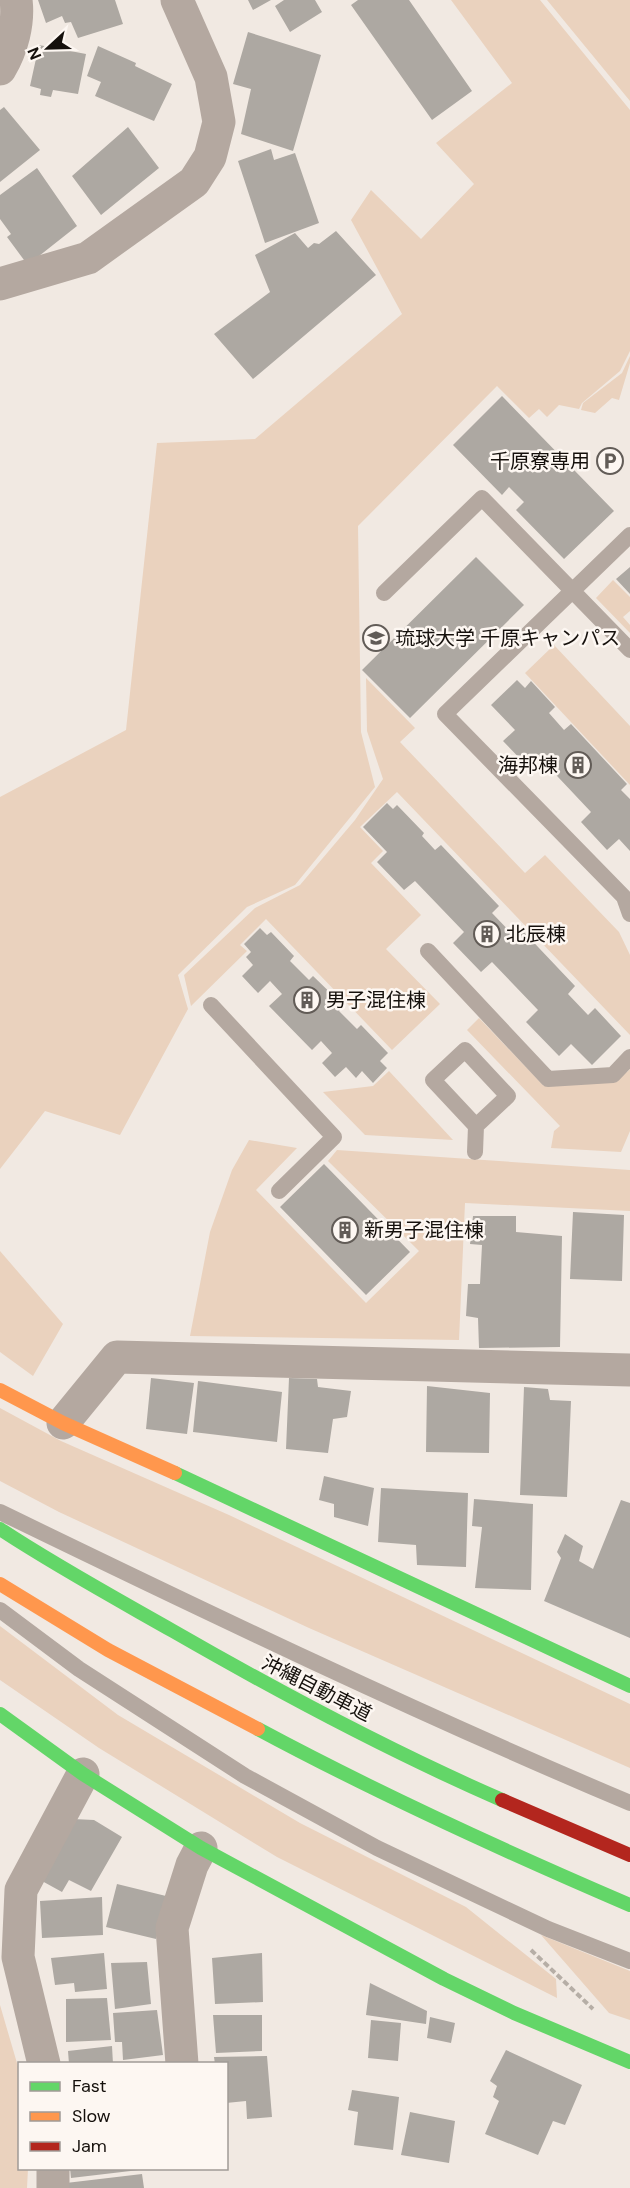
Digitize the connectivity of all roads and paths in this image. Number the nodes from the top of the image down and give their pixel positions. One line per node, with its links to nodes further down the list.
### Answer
1 (16, 0): 3 (street)
2 (177, 0): 4 (street)
3 (0, 69)
4 (0, 285)
5 (630, 535): 6 (lane)
6 (572, 591): 7 (lane); 8 (lane); 9 (lane)
7 (384, 593)
8 (630, 651)
9 (627, 894): 10 (lane)
10 (630, 914)
11 (428, 951): 13 (lane)
12 (211, 1005): 16 (lane)
13 (630, 1057)
14 (476, 1126): 14 (lane); 15 (lane)
15 (475, 1152)
16 (279, 1191)
17 (630, 1370): 19 (street)
18 (0, 1390): 19 (main road)
19 (63, 1423): 24 (main road)
20 (0, 1512): 27 (lane)
21 (0, 1529): 29 (main road, 沖縄自動車道)
22 (0, 1584): 30 (main road)
23 (0, 1610): 32 (lane)
24 (630, 1686)
25 (0, 1714): 26 (main road)
26 (83, 1774): 28 (main road); 34 (street)
27 (630, 1803)
28 (201, 1848): 35 (street); 36 (main road)
29 (630, 1854)
30 (630, 1905)
31 (530, 1949): 33 (path)
32 (630, 1961)
33 (594, 2017)
34 (44, 2062)
35 (182, 2062)
36 (630, 2062)
37 (53, 2170): 38 (street)
38 (53, 2188)

